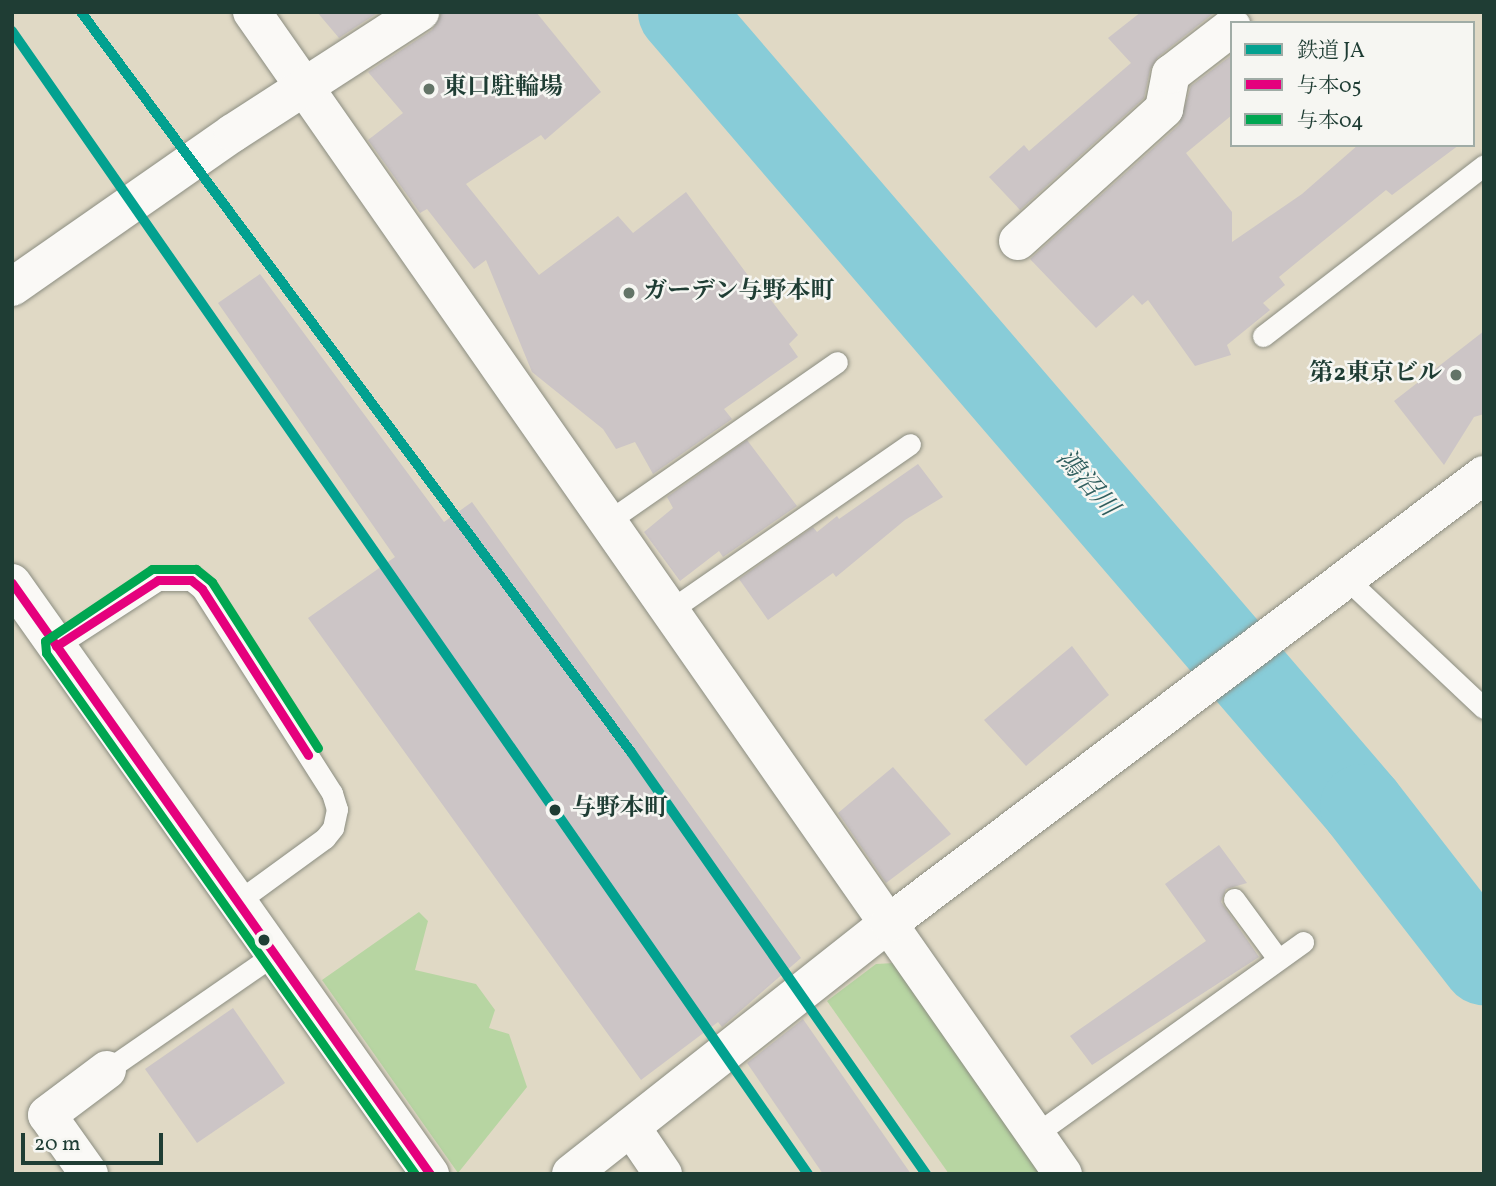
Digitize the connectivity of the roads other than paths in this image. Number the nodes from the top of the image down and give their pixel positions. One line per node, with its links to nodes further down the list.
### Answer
1 (252, 12): 4 (street)
2 (408, 16): 4 (street)
3 (1230, 29): 6 (street)
4 (306, 89): 7 (street); 12 (street)
5 (1484, 165): 8 (lane)
6 (1018, 241)
7 (12, 287)
8 (1263, 336)
9 (837, 362): 12 (lane)
10 (910, 443): 15 (lane)
11 (1484, 475): 13 (street)
12 (607, 522): 15 (street)
13 (1349, 581): 17 (lane); 20 (street)
14 (12, 583): 16 (street)
15 (669, 611): 20 (street)
16 (56, 646): 19 (street); 19 (lane)
17 (1484, 708)
18 (1234, 899): 23 (lane)
19 (236, 903): 22 (street)
20 (889, 923): 25 (street); 26 (street)
21 (1303, 942): 23 (lane)
22 (273, 955): 24 (lane); 28 (street)
23 (1278, 959): 26 (lane)
24 (107, 1070): 27 (street)
25 (631, 1127): 29 (street); 30 (street)
26 (1036, 1134): 31 (street)
27 (89, 1174)
28 (430, 1174)
29 (571, 1174)
30 (663, 1174)
31 (1063, 1174)

